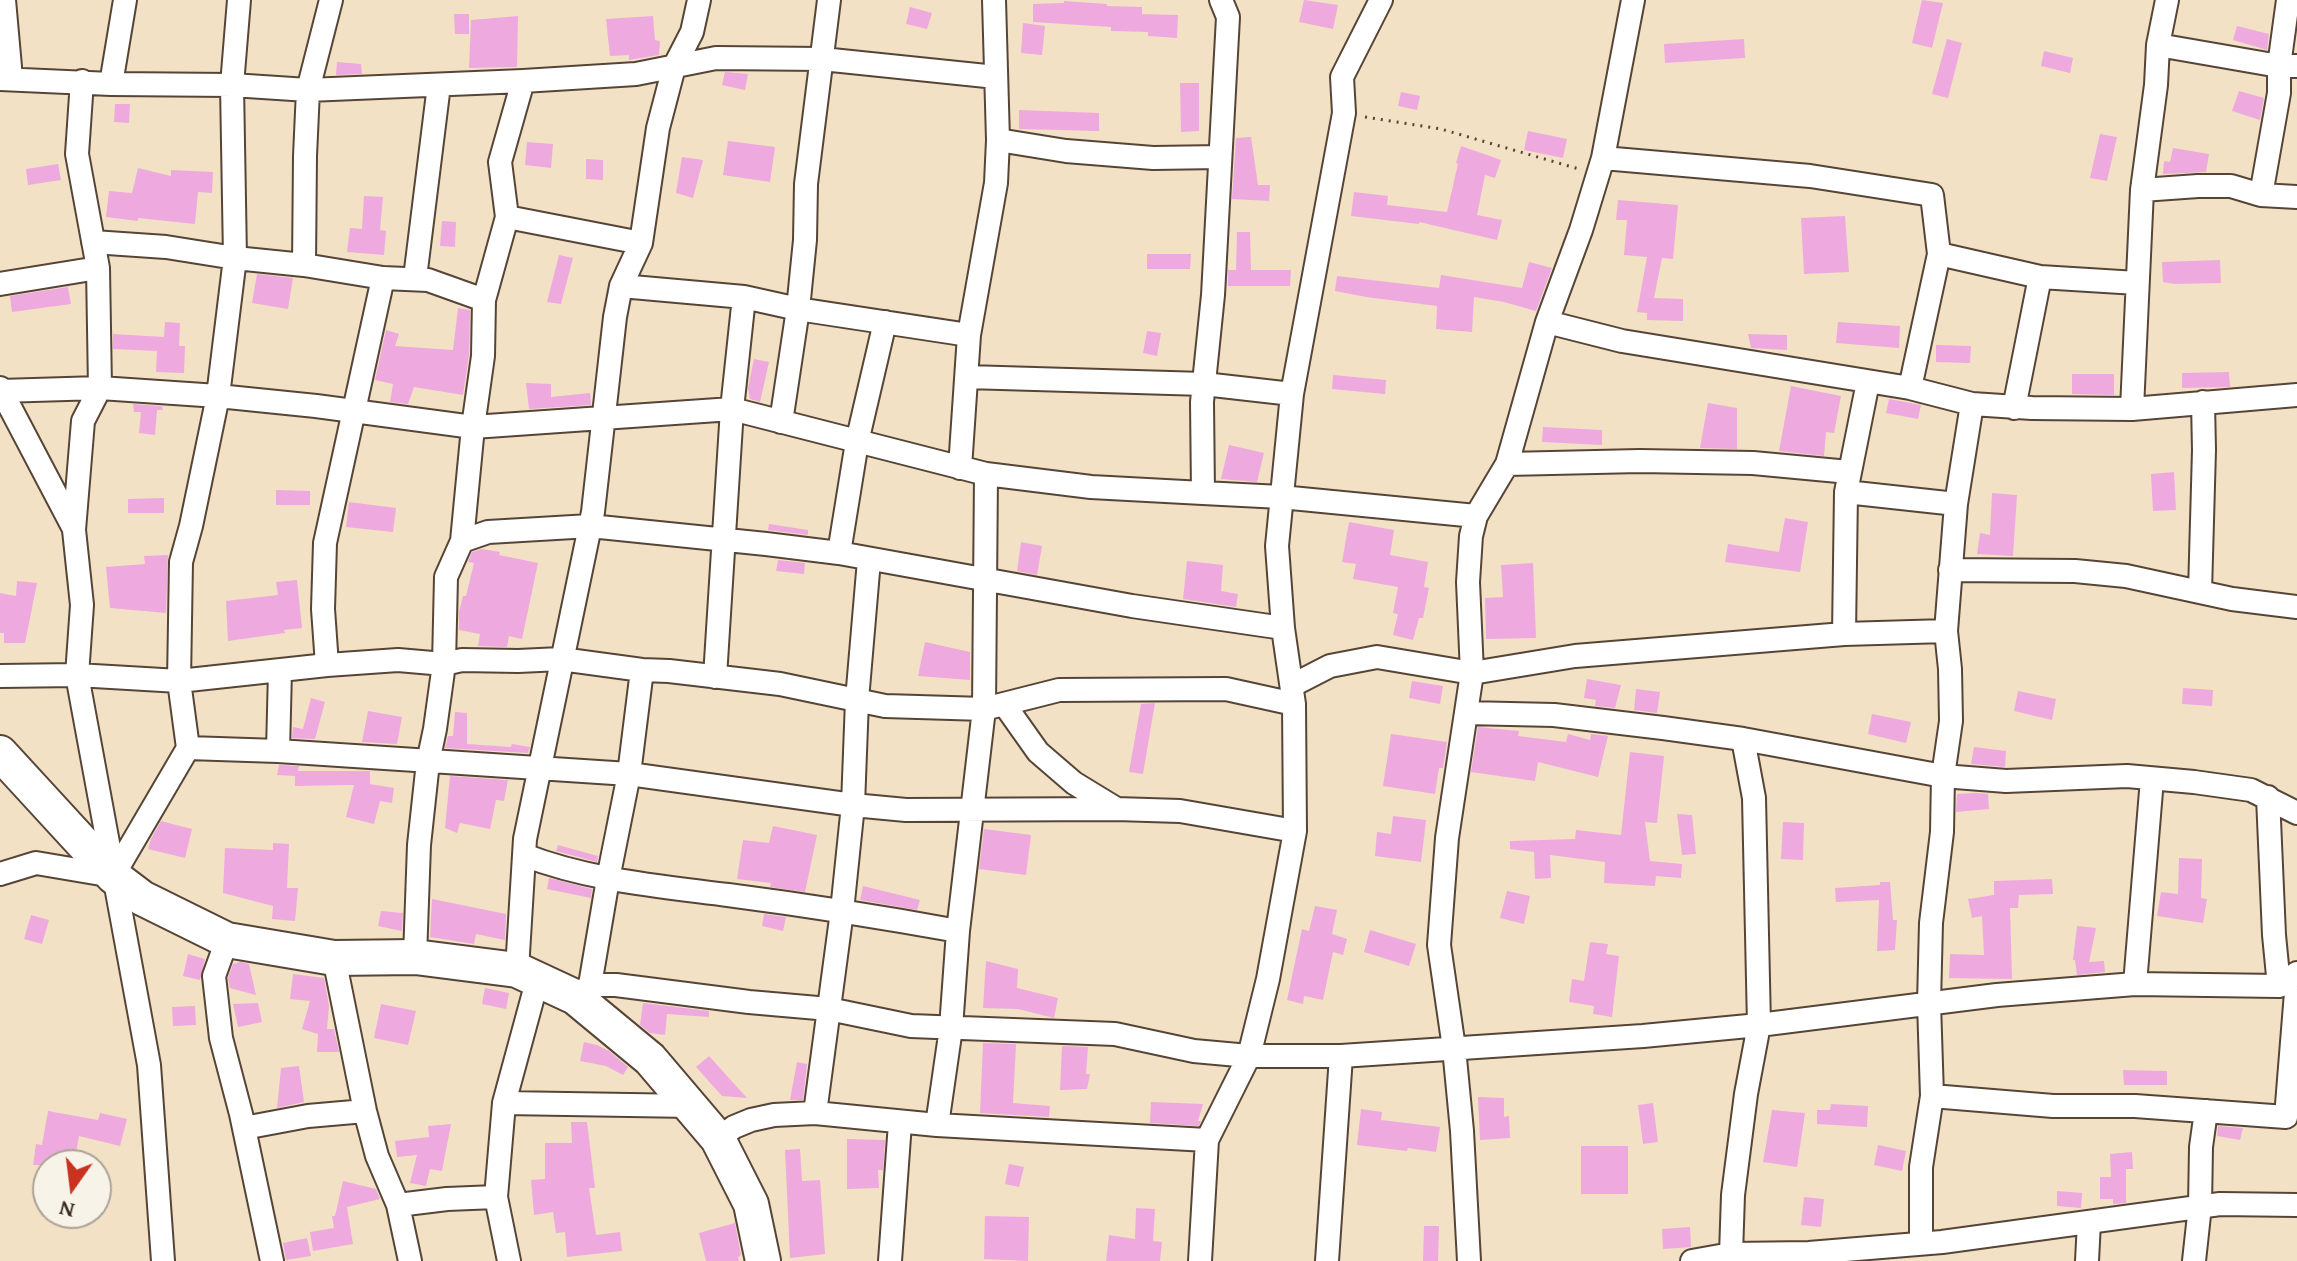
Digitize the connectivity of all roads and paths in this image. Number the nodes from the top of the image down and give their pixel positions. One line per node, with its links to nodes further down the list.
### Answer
1 (4, 0): 18 (street)
2 (125, 0): 21 (street)
3 (239, 0): 22 (street)
4 (331, 0): 24 (street)
5 (699, 0): 16 (street)
6 (829, 0): 14 (street)
7 (994, 0): 17 (street)
8 (1221, 0): 27 (street)
9 (1381, 0): 25 (street)
10 (1633, 0): 28 (street)
11 (2167, 0): 13 (street)
12 (2288, 0): 15 (street)
13 (2158, 45): 15 (street); 29 (street)
14 (822, 59): 16 (street); 17 (street); 47 (street)
15 (2288, 66): 30 (street)
16 (674, 67): 20 (street); 34 (street)
17 (996, 77): 26 (street)
18 (6, 79): 19 (street)
19 (82, 81): 21 (street); 33 (street)
20 (523, 81): 23 (street); 32 (street)
21 (111, 84): 22 (street)
22 (232, 85): 24 (street); 36 (street)
23 (439, 85): 24 (street); 41 (street)
24 (308, 90): 37 (street)
25 (1344, 113): 28 (path); 57 (street)
26 (998, 140): 27 (street); 50 (street)
27 (1220, 157): 53 (street)
28 (1600, 166): 35 (street); 49 (street)
29 (2142, 190): 30 (street); 42 (street)
30 (2261, 195): 31 (street)
31 (2297, 197)
32 (507, 217): 34 (street); 46 (street)
33 (93, 242): 36 (street); 38 (street)
34 (641, 243): 44 (street)
35 (1939, 254): 39 (street); 55 (street)
36 (235, 258): 37 (street); 59 (street)
37 (304, 265): 40 (street)
38 (98, 268): 43 (street); 54 (street)
39 (2040, 277): 42 (street); 62 (street)
40 (383, 278): 41 (street); 65 (street)
41 (415, 278): 46 (street)
42 (2137, 283): 64 (street)
43 (0, 284)
44 (621, 286): 45 (street); 66 (street)
45 (744, 297): 47 (street); 63 (street)
46 (484, 300): 68 (street)
47 (798, 309): 48 (street); 67 (street)
48 (885, 322): 50 (street); 69 (street)
49 (1547, 322): 52 (street); 70 (street)
50 (969, 335): 51 (street)
51 (967, 377): 53 (street); 71 (street)
52 (1868, 382): 55 (street); 73 (street)
53 (1204, 384): 57 (street); 74 (street)
54 (100, 388): 56 (street); 59 (street); 79 (street)
55 (1910, 388): 61 (street)
56 (0, 390): 79 (street)
57 (1292, 394): 75 (street)
58 (2297, 395): 60 (street)
59 (218, 396): 65 (street); 100 (street)
60 (2203, 402): 64 (street); 86 (street)
61 (1972, 404): 62 (street); 76 (street)
62 (2014, 408): 64 (street)
63 (732, 409): 66 (street); 67 (street); 81 (street)
64 (2132, 409)
65 (355, 412): 68 (street); 93 (street)
66 (604, 419): 68 (street); 78 (street)
67 (781, 422): 69 (street)
68 (473, 427): 80 (street)
69 (857, 442): 71 (street); 82 (street)
70 (1507, 464): 73 (street); 77 (street)
71 (960, 468): 72 (street)
72 (986, 474): 74 (street); 85 (street)
73 (1847, 482): 76 (street); 90 (street)
74 (1203, 493): 75 (street)
75 (1281, 497): 77 (street); 88 (street)
76 (1956, 504): 84 (street)
77 (1476, 516): 96 (street)
78 (590, 526): 80 (street); 81 (street); 91 (street)
79 (74, 530): 97 (street)
80 (462, 541): 92 (street)
81 (725, 541): 82 (street); 99 (street)
82 (839, 553): 83 (street)
83 (869, 560): 85 (street); 102 (street)
84 (1950, 570): 86 (street); 89 (street)
85 (983, 581): 88 (street); 103 (street)
86 (2200, 592): 87 (street)
87 (2297, 607)
88 (1283, 628): 101 (street)
89 (1946, 631): 90 (street); 112 (street)
90 (1844, 634): 96 (street)
91 (561, 659): 92 (street); 94 (street); 110 (street)
92 (444, 664): 93 (street); 109 (street)
93 (327, 665): 95 (street)
94 (642, 670): 99 (street); 111 (street)
95 (280, 671): 100 (street); 107 (street)
96 (1472, 673): 101 (street); 104 (street)
97 (77, 675): 98 (street); 100 (street); 122 (street)
98 (0, 676)
99 (715, 677): 102 (street)
100 (179, 681): 106 (street)
101 (1293, 694): 103 (street); 119 (street)
102 (857, 700): 103 (street); 115 (street)
103 (994, 706): 116 (street); 117 (street)
104 (1466, 713): 105 (street); 137 (street)
105 (1743, 739): 112 (street); 135 (street)
106 (188, 748): 107 (street); 122 (street)
107 (278, 751): 109 (street)
108 (0, 753): 122 (main road)
109 (428, 762): 110 (street); 127 (street)
110 (540, 769): 111 (street); 120 (street)
111 (629, 774): 115 (street); 123 (street)
112 (1943, 776): 113 (street); 133 (street)
113 (2152, 779): 114 (street); 131 (street)
114 (2268, 797): 118 (street); 130 (street)
115 (853, 805): 116 (street); 124 (street)
116 (972, 808): 117 (street); 125 (street)
117 (1116, 809): 119 (street)
118 (2297, 813)
119 (1295, 831): 138 (street)
120 (524, 855): 123 (street); 129 (street)
121 (0, 874): 122 (street)
122 (113, 876): 126 (main road); 159 (street)
123 (608, 879): 124 (street); 132 (street)
124 (842, 911): 125 (street); 134 (street)
125 (958, 931): 136 (street)
126 (227, 940): 128 (main road); 148 (street)
127 (415, 957): 128 (main road); 129 (main road)
128 (334, 958): 143 (street)
129 (527, 974): 132 (main road); 141 (street)
130 (2291, 980): 131 (street); 144 (street)
131 (2135, 984): 133 (street)
132 (582, 991): 134 (street); 142 (main road)
133 (1929, 1003): 135 (street); 140 (street)
134 (829, 1009): 136 (street); 145 (street)
135 (1759, 1025): 137 (street); 157 (street)
136 (951, 1028): 138 (street); 147 (street)
137 (1454, 1048): 139 (street); 167 (street)
138 (1249, 1056): 139 (street); 150 (street)
139 (1341, 1056): 166 (street)
140 (1932, 1096): 144 (street); 156 (street)
141 (504, 1103): 142 (street); 151 (street)
142 (692, 1106): 149 (main road)
143 (365, 1111): 148 (street); 152 (street)
144 (2206, 1111): 154 (street)
145 (815, 1113): 146 (street); 149 (street)
146 (900, 1123): 147 (street); 164 (street)
147 (937, 1125): 150 (street)
148 (244, 1128): 160 (street)
149 (718, 1139): 163 (main road)
150 (1207, 1140): 165 (street)
151 (496, 1197): 152 (street); 162 (street)
152 (398, 1205): 161 (street)
153 (2297, 1205): 154 (street)
154 (2200, 1206): 155 (street); 170 (street)
155 (2089, 1222): 156 (street); 169 (street)
156 (1921, 1243): 158 (street)
157 (1731, 1254): 158 (street); 168 (street)
158 (1809, 1257)
159 (163, 1261)
160 (272, 1261)
161 (410, 1261)
162 (509, 1261)
163 (763, 1261)
164 (890, 1261)
165 (1200, 1261)
166 (1327, 1261)
167 (1469, 1261)
168 (1692, 1261)
169 (2087, 1261)
170 (2194, 1261)

